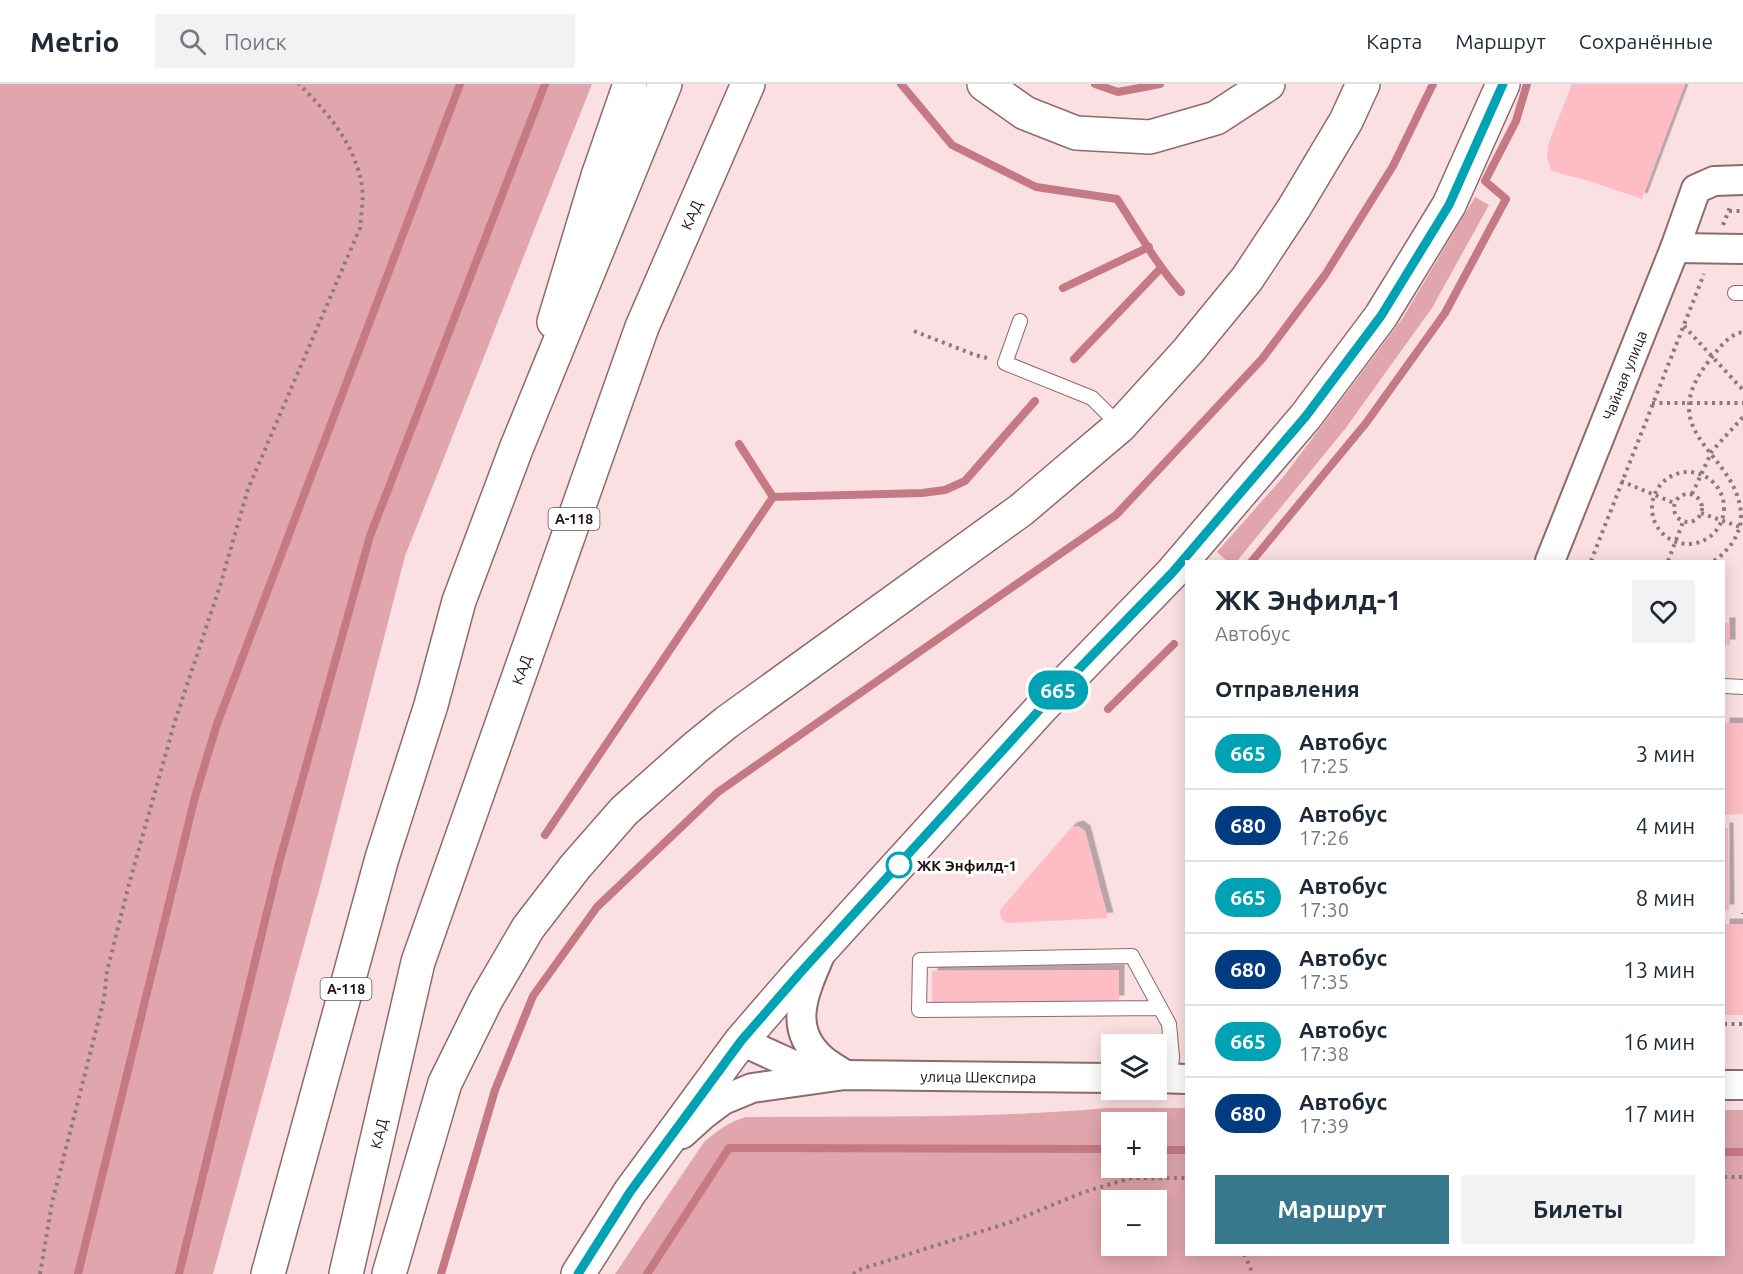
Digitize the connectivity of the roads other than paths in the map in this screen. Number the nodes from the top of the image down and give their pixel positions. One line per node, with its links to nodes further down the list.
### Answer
1 (630, 84): 13 (main road)
2 (665, 84): 13 (main road, А-118)
3 (748, 84): 29 (main road, КАД / А-118)
4 (984, 84): 5 (main road)
5 (1268, 84)
6 (1363, 84): 12 (main road)
7 (1503, 84): 14 (main road)
8 (1737, 192): 9 (street, Чайная улица)
9 (1674, 248): 10 (street); 15 (street, Чайная улица)
10 (1743, 249)
11 (1020, 321): 12 (lane)
12 (1120, 426): 30 (main road)
13 (516, 448): 28 (main road, А-118)
14 (1191, 560)
15 (1550, 560)
16 (1185, 568): 19 (main road)
17 (1725, 686): 18 (lane)
18 (1743, 687)
19 (822, 949): 21 (main road); 22 (street)
20 (1160, 1008): 20 (lane); 24 (lane)
21 (741, 1041): 22 (street); 27 (main road)
22 (845, 1075): 23 (street, улица Шекспира); 27 (street)
23 (1101, 1078)
24 (1171, 1079)
25 (1725, 1085): 26 (street)
26 (1743, 1085)
27 (653, 1162): 31 (main road)
28 (268, 1274)
29 (346, 1274)
30 (389, 1274)
31 (578, 1274)

